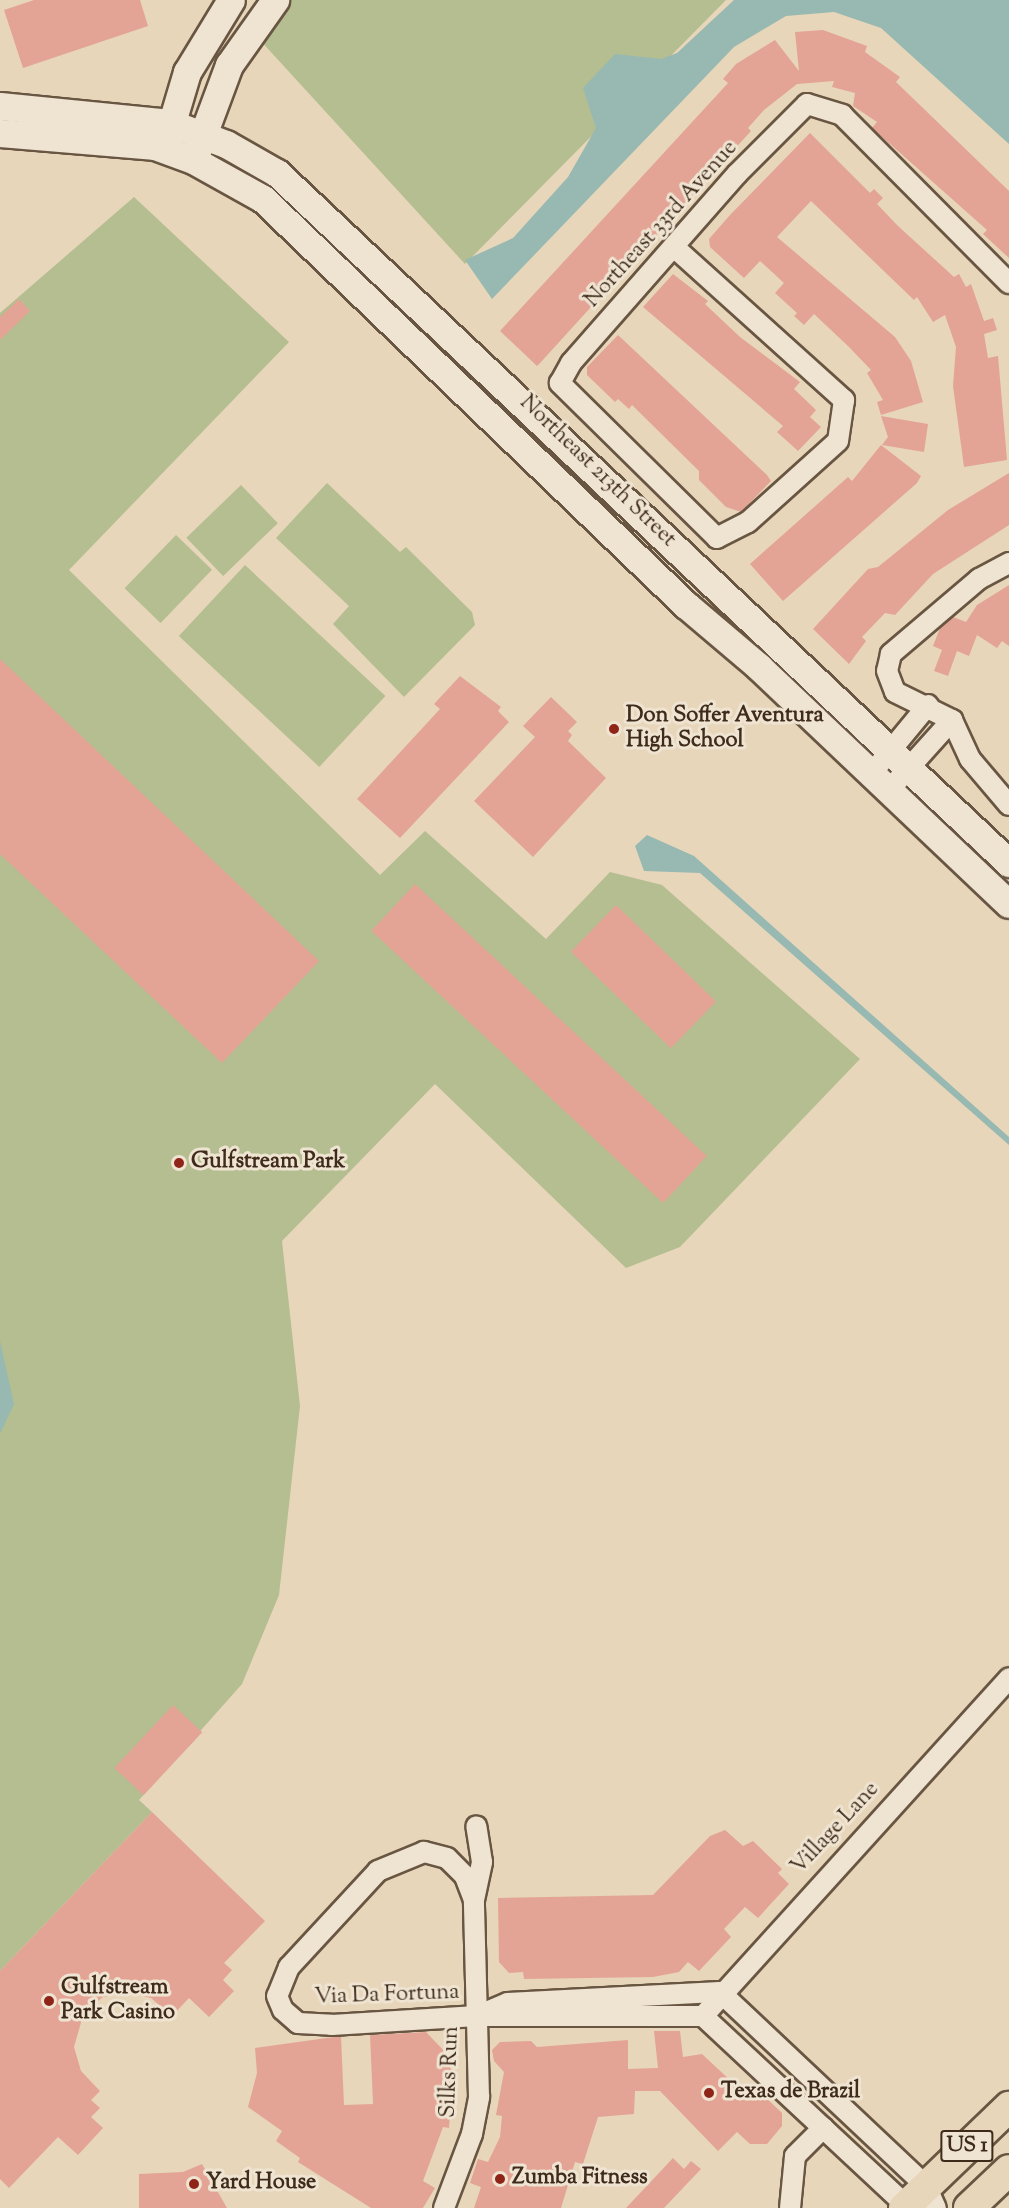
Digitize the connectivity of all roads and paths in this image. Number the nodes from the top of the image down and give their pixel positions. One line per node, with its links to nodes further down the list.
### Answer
1 (231, 0): 4 (street)
2 (275, 0): 6 (street)
3 (0, 106): 4 (street)
4 (165, 131): 5 (street); 6 (street, Northeast 213th Street); 7 (street, Northeast 213th Street)
5 (0, 133)
6 (204, 135): 7 (street); 13 (street, Northeast 213th Street)
7 (193, 160): 14 (street, Northeast 213th Street)
8 (674, 247): 8 (street, Northeast 33rd Avenue); 9 (street, Northeast 33rd Avenue)
9 (1009, 284)
10 (1009, 563): 11 (street)
11 (928, 705): 12 (street); 13 (street)
12 (952, 720): 13 (street); 15 (street)
13 (901, 760): 14 (street); 16 (street, Northeast 213th Street)
14 (880, 781): 17 (street, Northeast 213th Street)
15 (1009, 805)
16 (1009, 863)
17 (1009, 904)
18 (1009, 1678): 21 (street, Village Lane)
19 (476, 1826): 20 (street, Silks Run)
20 (474, 1900): 22 (street, Silks Run); 22 (street, Via Da Fortuna)
21 (720, 1992): 22 (street, Via Da Fortuna); 23 (street, Village Lane); 27 (street)
22 (477, 2016): 23 (street, Via Da Fortuna); 28 (street, Silks Run)
23 (703, 2016): 25 (street)
24 (1009, 2108): 27 (main road, US 1)
25 (823, 2128): 27 (street); 29 (street)
26 (1009, 2170): 30 (main road, US 1)
27 (916, 2203)
28 (444, 2208)
29 (790, 2208)
30 (969, 2208)

